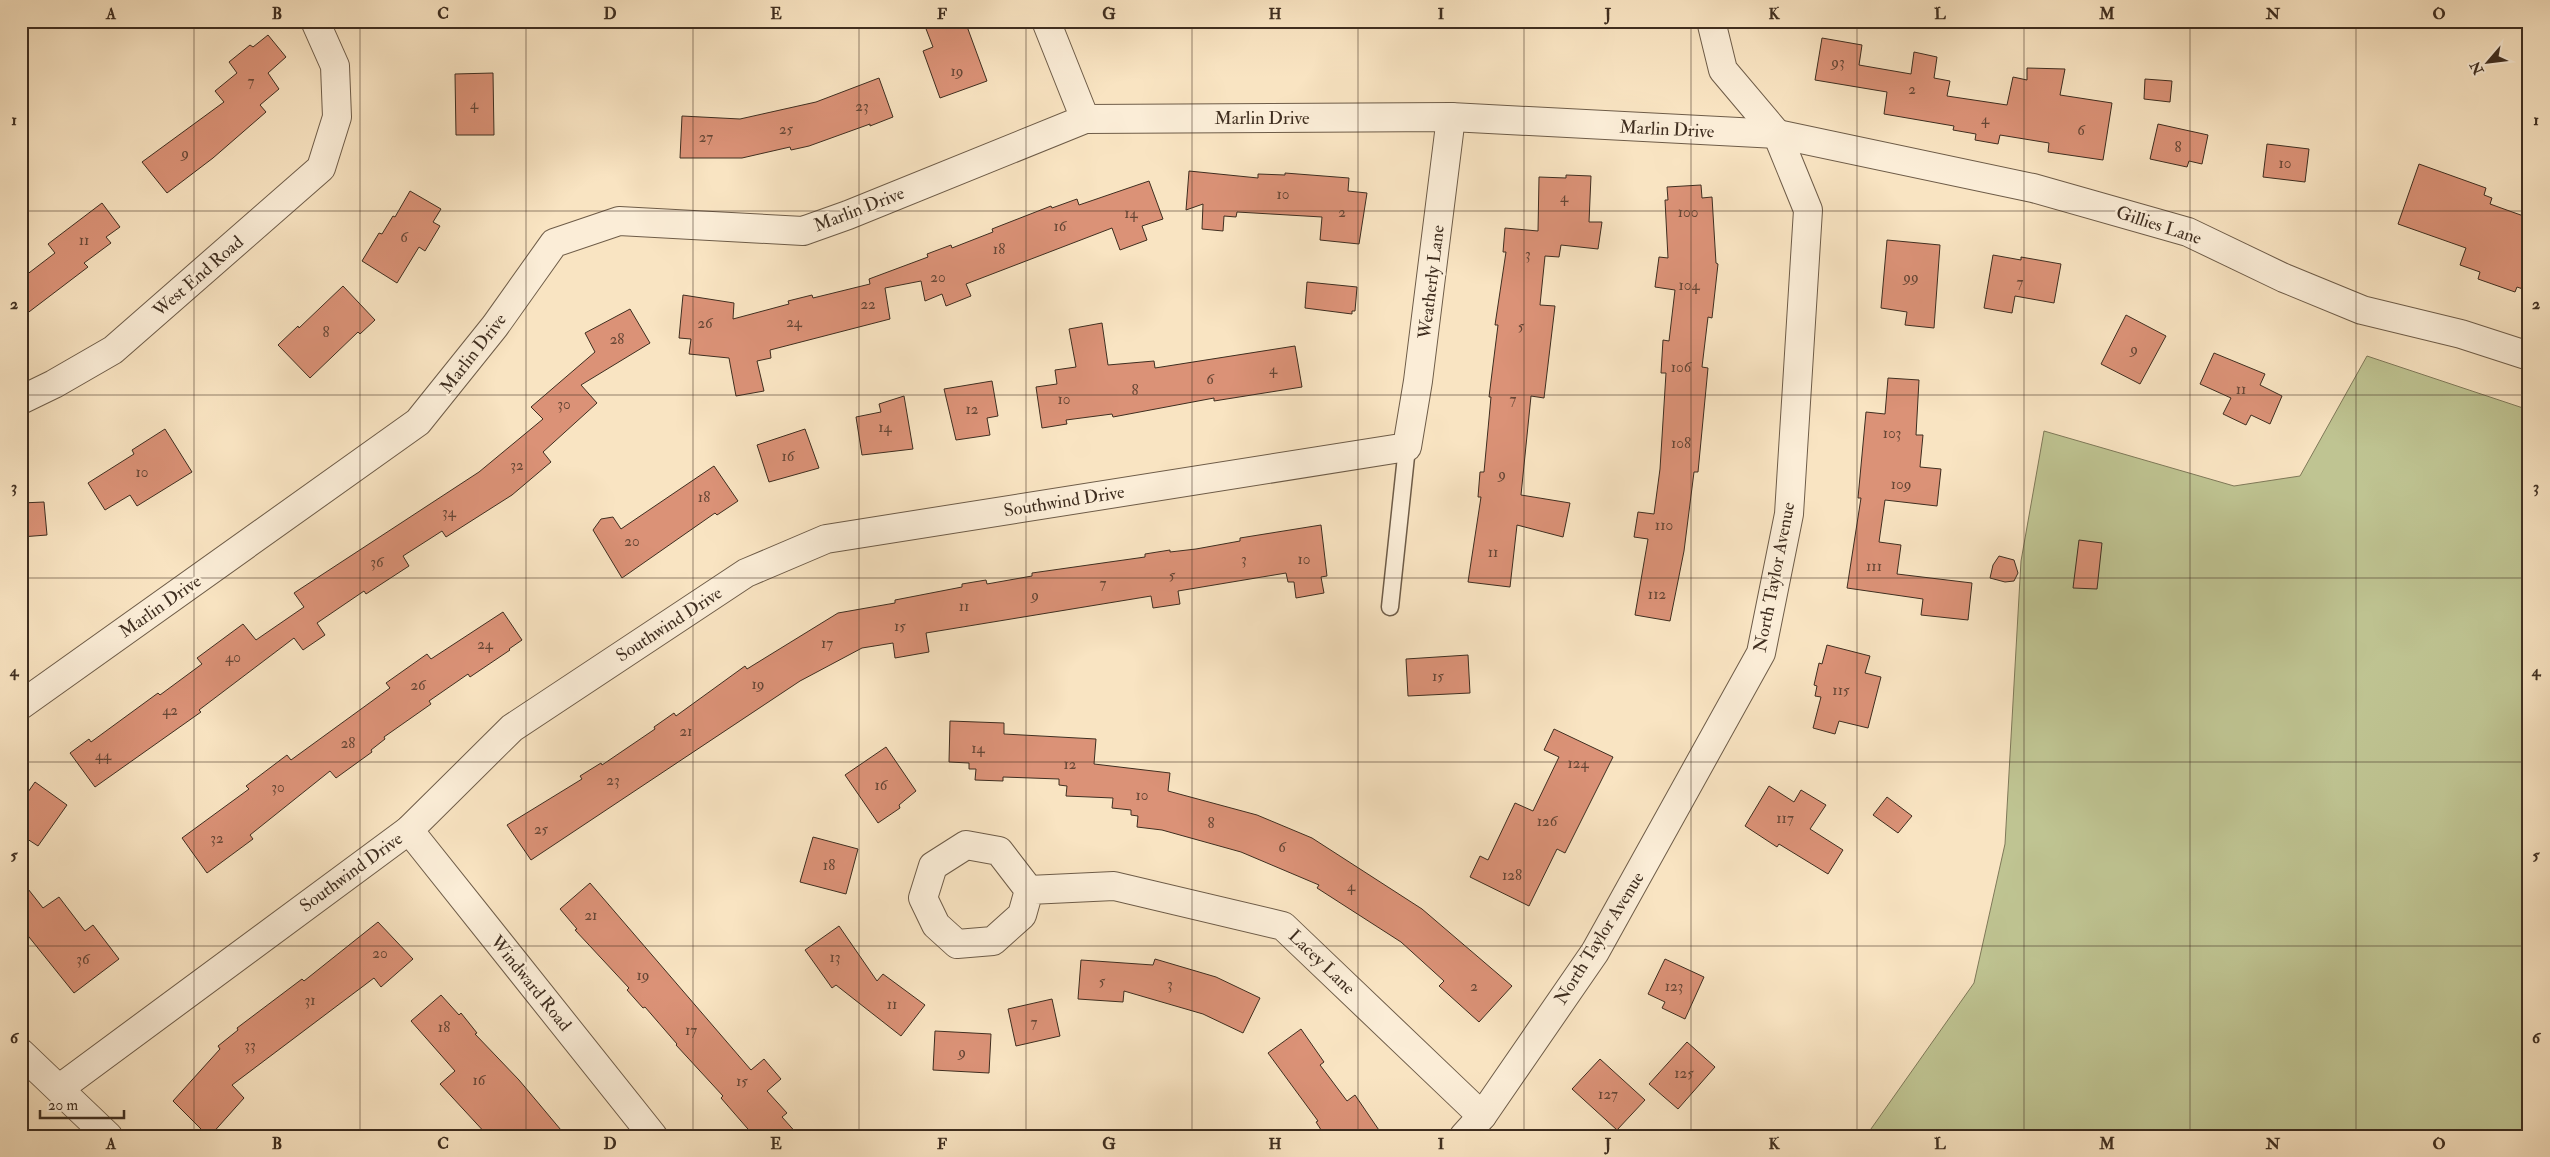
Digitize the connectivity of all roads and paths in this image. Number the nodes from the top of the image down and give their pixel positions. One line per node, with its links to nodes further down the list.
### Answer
1 (315, 21): 8 (street, West End Road)
2 (1046, 21): 5 (street)
3 (1711, 21): 6 (street, North Taylor Avenue)
4 (1451, 117): 5 (street, Marlin Drive); 6 (street, Marlin Drive); 9 (street, Weatherly Lane)
5 (1085, 119): 11 (street, Marlin Drive)
6 (1777, 134): 7 (street, Gillies Lane); 16 (street, North Taylor Avenue)
7 (2529, 356)
8 (21, 400)
9 (1407, 447): 10 (lane); 12 (street, Southwind Drive)
10 (1390, 606)
11 (21, 705)
12 (409, 830): 15 (street, Southwind Drive); 18 (street, Windward Road)
13 (1029, 890): 16 (street, Lacey Lane)
14 (21, 1053): 15 (street)
15 (60, 1088): 17 (street)
16 (1473, 1126)
17 (108, 1136)
18 (653, 1136)

